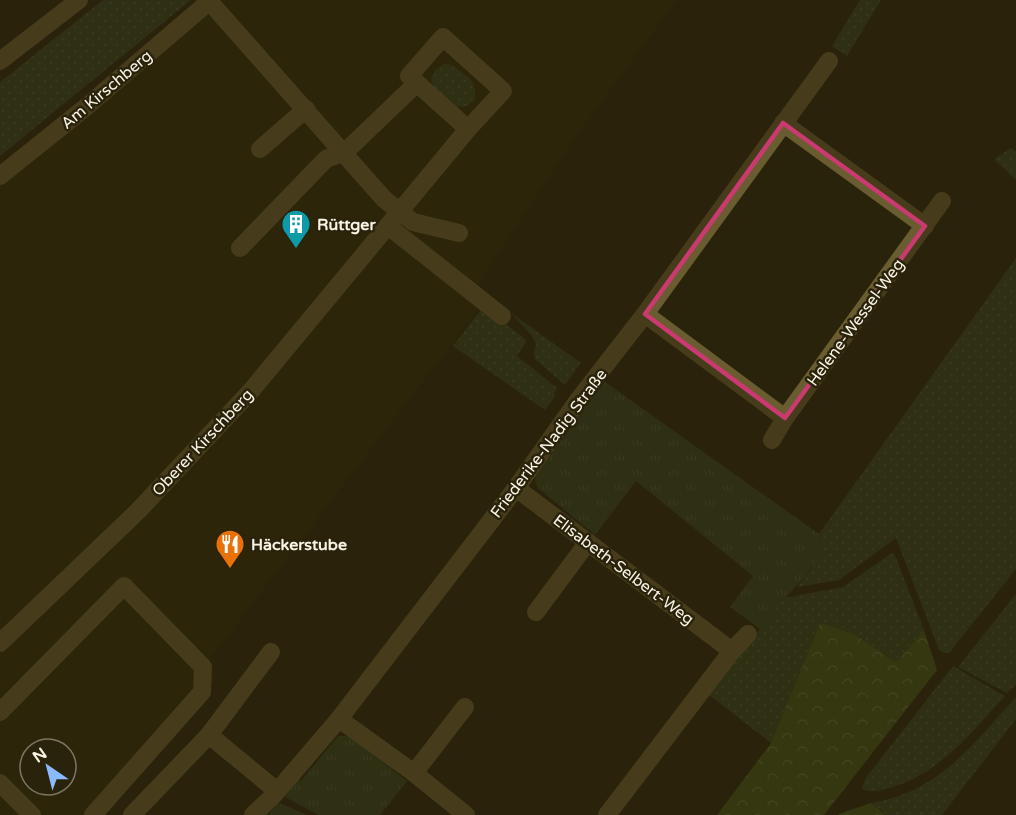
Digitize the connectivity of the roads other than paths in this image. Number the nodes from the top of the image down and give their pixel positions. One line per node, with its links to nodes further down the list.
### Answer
1 (79, 0): 4 (street)
2 (210, 1): 6 (street); 11 (street, Am Kirschberg)
3 (829, 61): 7 (street, Friederike-Nadig Straße)
4 (0, 62)
5 (417, 83): 8 (street); 8 (street, Oberer Kirschberg); 10 (street)
6 (306, 109): 9 (street); 10 (street)
7 (783, 123): 15 (street); 18 (street, Friederike-Nadig Straße)
8 (468, 129): 13 (street, Oberer Kirschberg)
9 (260, 149)
10 (345, 152): 13 (street); 17 (street)
11 (0, 176)
12 (942, 201): 15 (street, Helene-Wessel-Weg)
13 (400, 212): 14 (street, Oberer Kirschberg); 16 (street)
14 (388, 226): 19 (street); 26 (street, Oberer Kirschberg)
15 (925, 226): 20 (street, Helene-Wessel-Weg)
16 (459, 234)
17 (240, 248)
18 (645, 314): 20 (street); 22 (street, Friederike-Nadig Straße)
19 (502, 316)
20 (785, 418): 21 (street, Helene-Wessel-Weg)
21 (772, 440)
22 (516, 488): 23 (street, Elisabeth-Selbert-Weg); 31 (street, Friederike-Nadig Straße)
23 (588, 542): 24 (street); 27 (street, Elisabeth-Selbert-Weg)
24 (536, 612)
25 (748, 634): 27 (street)
26 (0, 643)
27 (732, 651): 41 (street)
28 (271, 652): 32 (street)
29 (465, 707): 33 (street)
30 (0, 712): 37 (street)
31 (339, 719): 33 (street); 35 (street, Friederike-Nadig Straße)
32 (209, 735): 35 (street); 38 (street)
33 (414, 772): 40 (street)
34 (0, 783): 36 (street)
35 (277, 791): 39 (street, Friederike-Nadig Straße)
36 (32, 815)
37 (93, 815)
38 (132, 815)
39 (253, 815)
40 (466, 815)
41 (607, 815)

